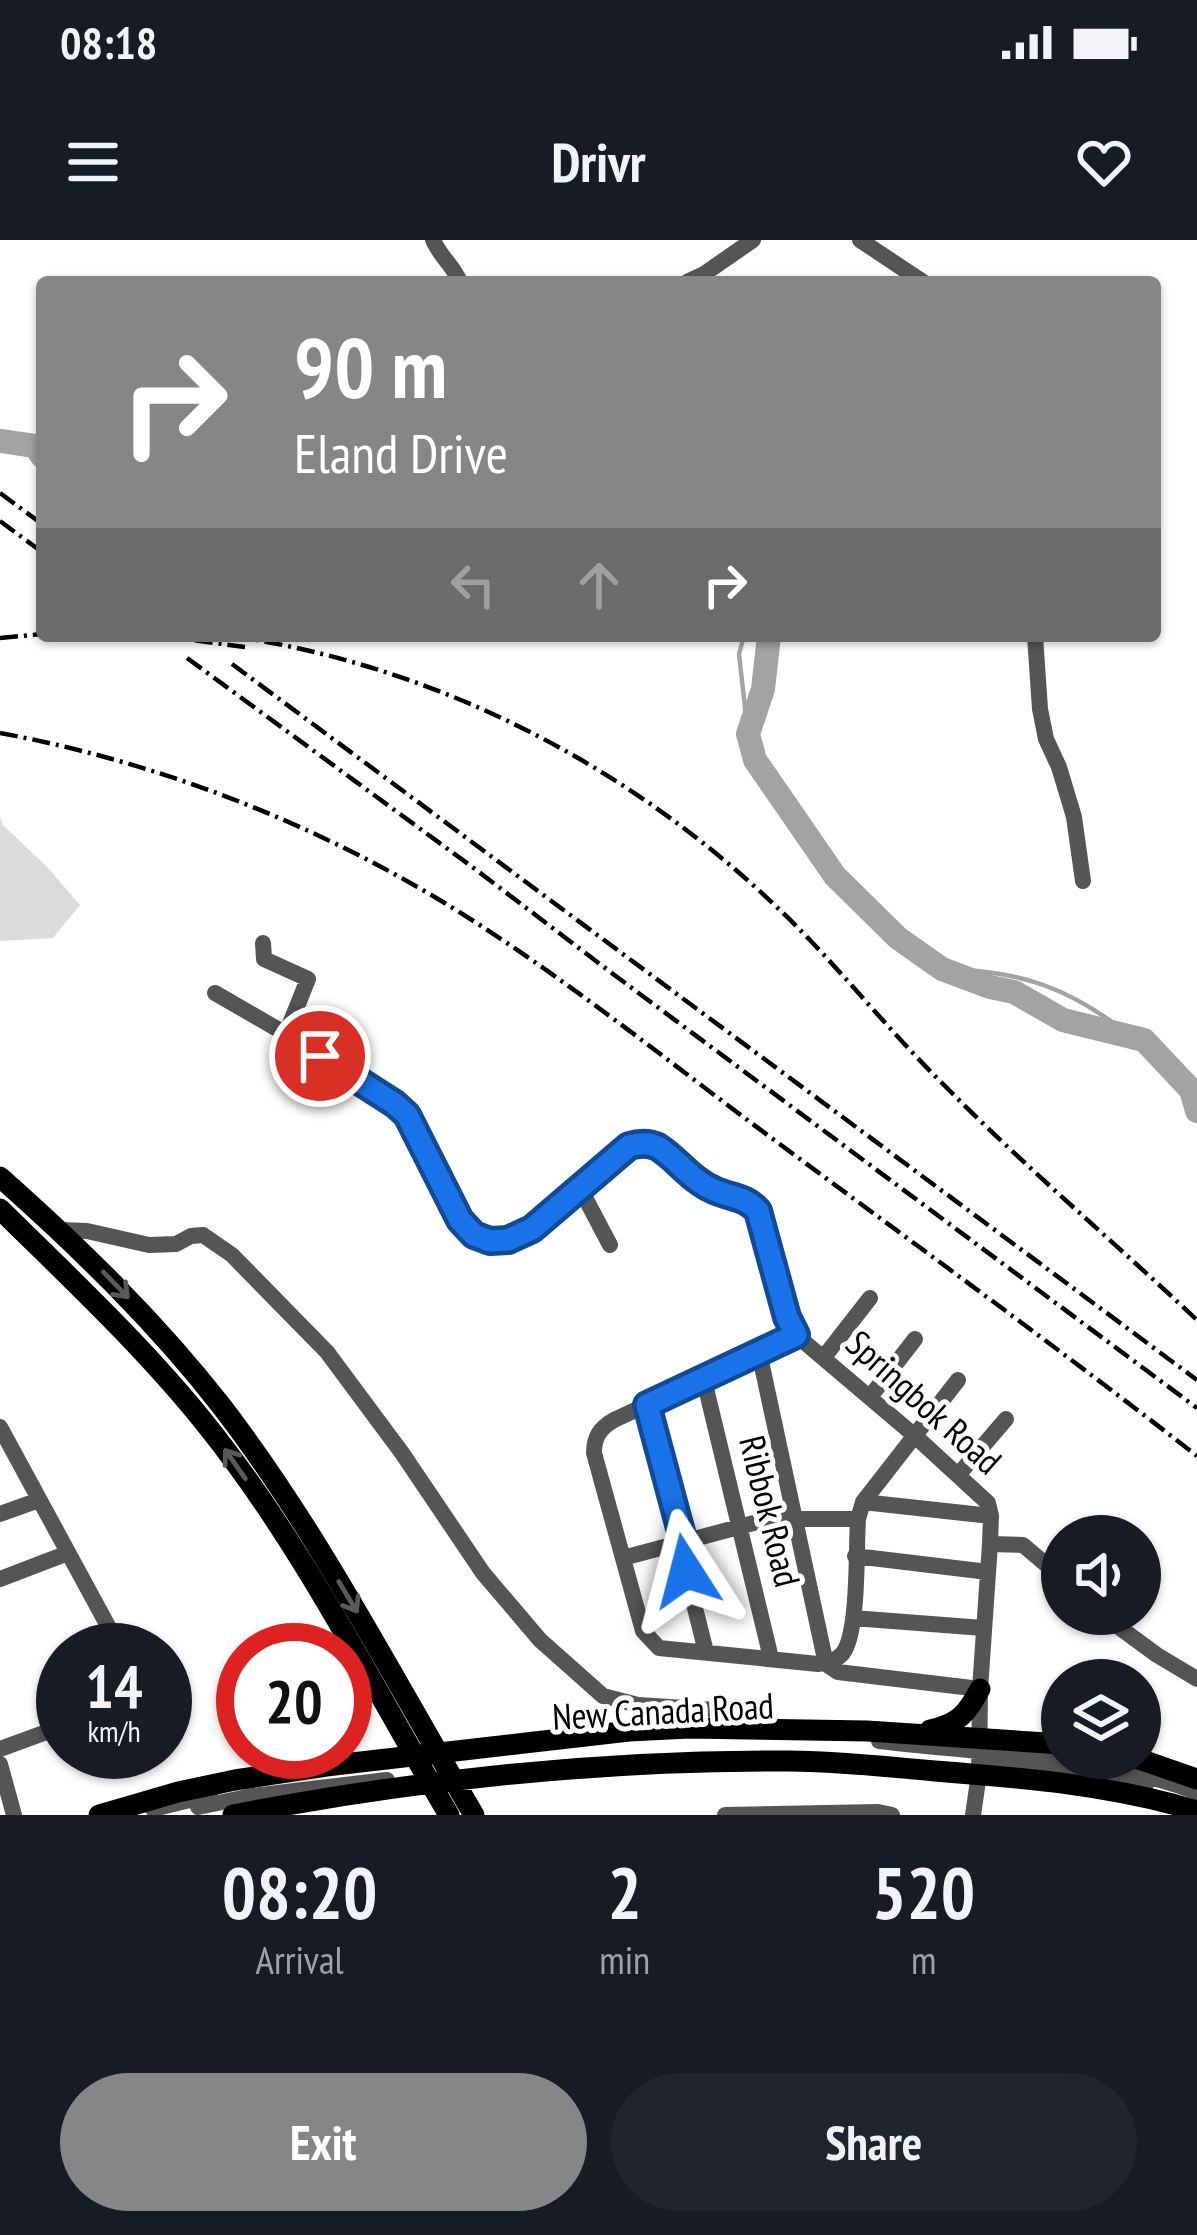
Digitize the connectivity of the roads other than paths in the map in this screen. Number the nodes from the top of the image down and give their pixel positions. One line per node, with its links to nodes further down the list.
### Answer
1 (434, 240): 4 (street)
2 (753, 240): 5 (street)
3 (860, 240): 6 (street)
4 (457, 276)
5 (700, 276)
6 (914, 276)
7 (1035, 642): 8 (street)
8 (1083, 880)
9 (263, 943): 11 (street)
10 (215, 993): 11 (street)
11 (286, 1034): 13 (street)
12 (0, 1177): 15 (main road)
13 (580, 1188): 16 (street); 18 (street)
14 (0, 1209): 73 (main road, one-way to 14)
15 (60, 1231): 54 (street); 74 (main road, one-way to 74)
16 (610, 1245)
17 (870, 1298): 21 (street)
18 (796, 1335): 20 (street); 21 (street, Springbok Road)
19 (915, 1339): 24 (street)
20 (759, 1352): 22 (street); 35 (street)
21 (824, 1357): 24 (street, Springbok Road)
22 (704, 1380): 25 (street); 36 (street, Ribbok Road)
23 (958, 1380): 28 (street)
24 (870, 1396): 28 (street, Springbok Road)
25 (647, 1405): 37 (street); 41 (street)
26 (1006, 1419): 30 (street)
27 (0, 1427): 29 (street)
28 (915, 1436): 30 (street, Springbok Road); 32 (street)
29 (5, 1448): 31 (street)
30 (958, 1474): 34 (street, Springbok Road)
31 (39, 1500): 33 (street); 39 (street)
32 (861, 1510): 34 (street); 35 (street); 40 (street)
33 (0, 1514)
34 (991, 1516): 38 (street, Springbok Road)
35 (793, 1517): 36 (street); 51 (street)
36 (741, 1526): 37 (street); 50 (street, Ribbok Road)
37 (682, 1544): 41 (street); 49 (street)
38 (990, 1544): 42 (street); 43 (street, Springbok Road)
39 (68, 1553): 44 (street); 46 (street)
40 (855, 1556): 43 (street); 45 (street)
41 (623, 1558): 49 (street)
42 (1041, 1560)
43 (988, 1572): 47 (street, Springbok Road)
44 (0, 1579)
45 (853, 1618): 47 (street); 51 (street)
46 (106, 1623)
47 (983, 1628): 53 (street, Springbok Road)
48 (1129, 1635): 52 (street)
49 (706, 1652): 50 (street)
50 (771, 1658): 51 (street)
51 (826, 1664): 53 (street)
52 (1197, 1679)
53 (980, 1689): 55 (main road); 59 (street, Springbok Road)
54 (773, 1729): 55 (main road, New Canada Road); 60 (main road, New Canada Road)
55 (912, 1734): 59 (main road, New Canada Road)
56 (36, 1736): 58 (street)
57 (1041, 1747): 59 (main road, New Canada Road)
58 (0, 1749)
59 (979, 1755): 60 (main road, New Canada Road); 60 (street, New Canada Road); 65 (street, New Canada Road); 66 (main road, New Canada Road); 78 (street, Springbok Road)
60 (539, 1757): 64 (main road, New Canada Road); 64 (main road, New Canada Road)
61 (0, 1765): 68 (street)
62 (1161, 1767): 63 (main road)
63 (1197, 1779)
64 (333, 1781): 69 (main road, New Canada Road); 70 (street, New Canada Road); 71 (street, New Canada Road); 72 (main road, New Canada Road)
65 (1197, 1792)
66 (1197, 1808)
67 (864, 1814): 76 (street); 77 (street)
68 (14, 1815)
69 (99, 1815)
70 (133, 1815)
71 (170, 1815)
72 (233, 1815)
73 (449, 1815)
74 (474, 1815)
75 (725, 1815): 76 (street)
76 (769, 1815)
77 (892, 1815)
78 (974, 1815)

